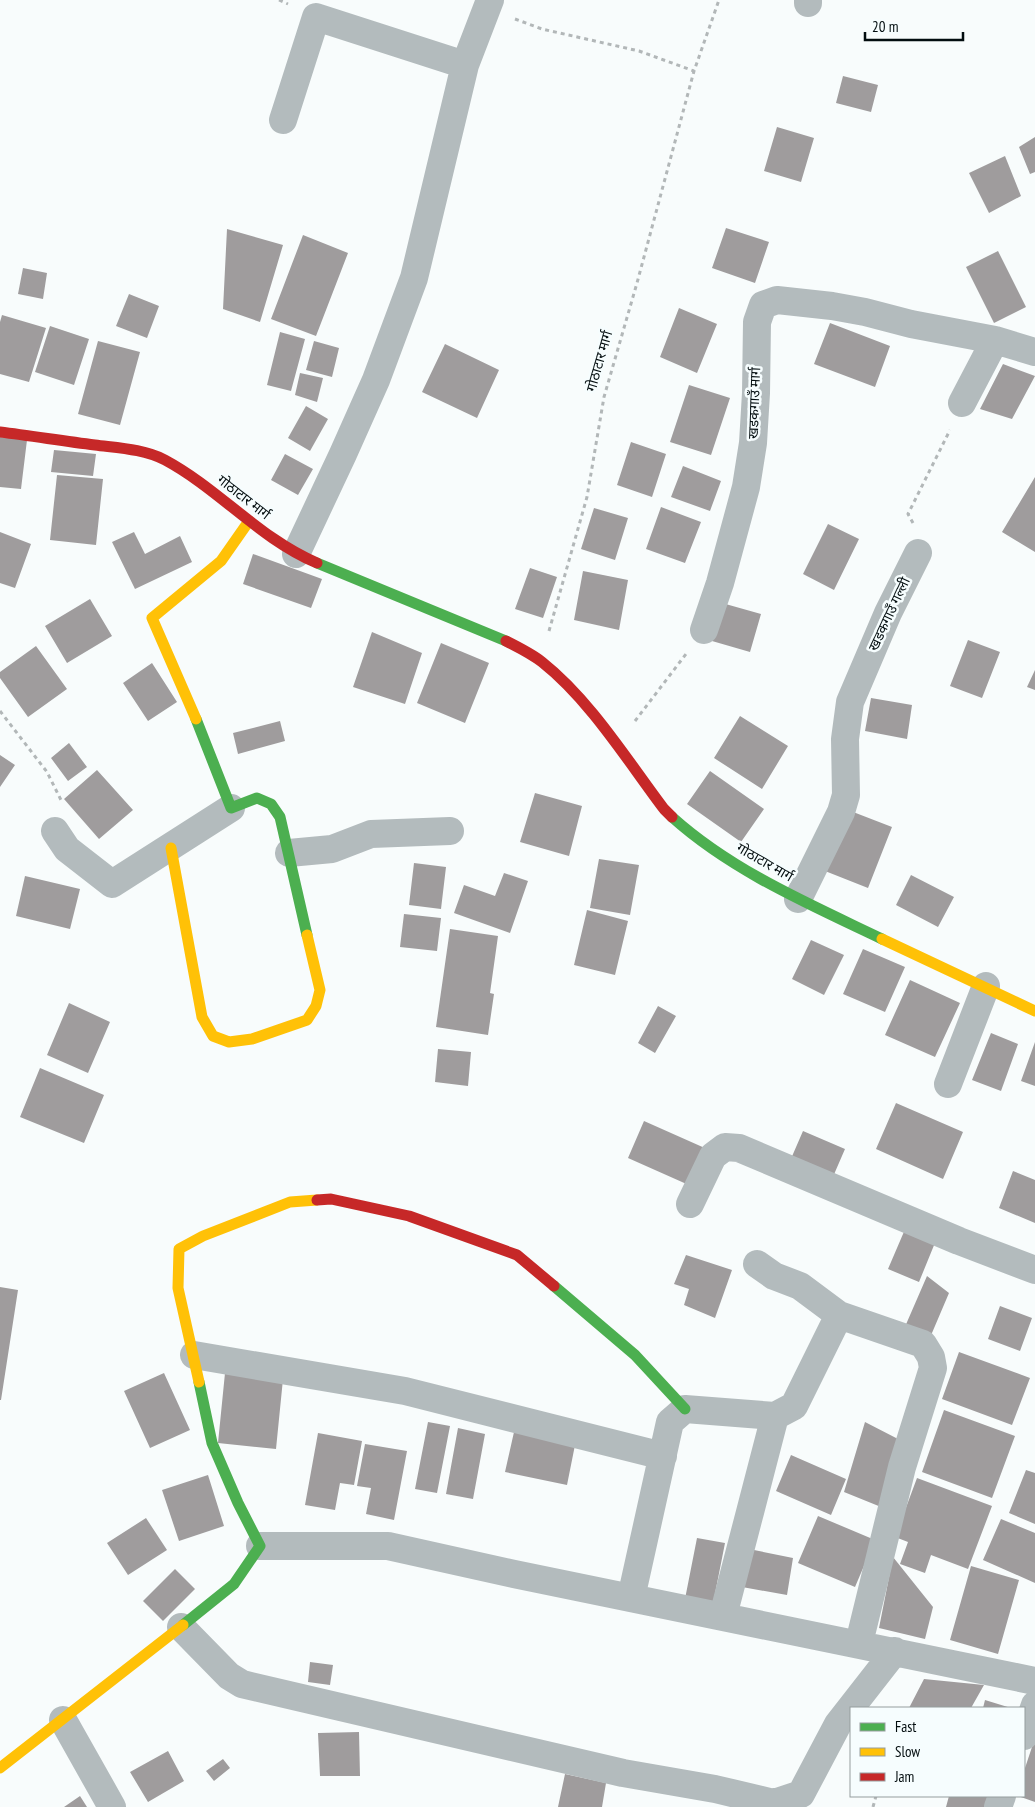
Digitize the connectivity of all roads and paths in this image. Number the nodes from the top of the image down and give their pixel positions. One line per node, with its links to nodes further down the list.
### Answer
1 (719, 0): 4 (path, गोठाटार मार्ग)
2 (488, 4): 3 (street); 4 (path)
3 (465, 65): 5 (street); 11 (street)
4 (694, 71): 14 (path, गोठाटार मार्ग)
5 (283, 120)
6 (996, 340): 7 (street, खडकगाउँ मार्ग); 8 (street); 13 (street, खडकगाउँ मार्ग)
7 (1035, 352)
8 (962, 403): 12 (path)
9 (0, 432): 10 (street, गोठाटार मार्ग)
10 (249, 522): 11 (street, गोठाटार मार्ग); 17 (street)
11 (296, 554): 14 (street, गोठाटार मार्ग)
12 (918, 554): 22 (street, खडकगाउँ गल्ली)
13 (704, 630): 16 (path)
14 (541, 661): 16 (street, गोठाटार मार्ग)
15 (0, 711): 18 (path)
16 (617, 745): 22 (street, गोठाटार मार्ग)
17 (232, 808): 20 (street); 21 (street)
18 (55, 831): 20 (street)
19 (450, 831): 21 (street)
20 (171, 848): 21 (street)
21 (289, 853)
22 (798, 898): 23 (street, गोठाटार मार्ग)
23 (986, 986): 24 (street, गोठाटार मार्ग); 25 (street)
24 (1035, 1010)
25 (948, 1084)
26 (690, 1204): 28 (street)
27 (757, 1264): 29 (street)
28 (1035, 1270)
29 (839, 1315): 32 (street); 38 (street)
30 (194, 1355): 31 (street); 33 (street); 34 (street)
31 (685, 1409): 32 (street); 33 (street)
32 (775, 1416): 36 (street)
33 (663, 1456): 35 (street)
34 (260, 1546): 35 (street); 37 (street)
35 (631, 1598): 36 (street)
36 (723, 1616): 38 (street)
37 (181, 1627): 43 (street); 44 (street)
38 (859, 1644): 39 (street)
39 (895, 1651): 40 (street); 42 (street)
40 (1035, 1681)
41 (1035, 1705): 45 (street)
42 (851, 1707)
43 (850, 1709)
44 (63, 1720): 46 (street); 47 (street)
45 (1025, 1733)
46 (0, 1768)
47 (112, 1807)

